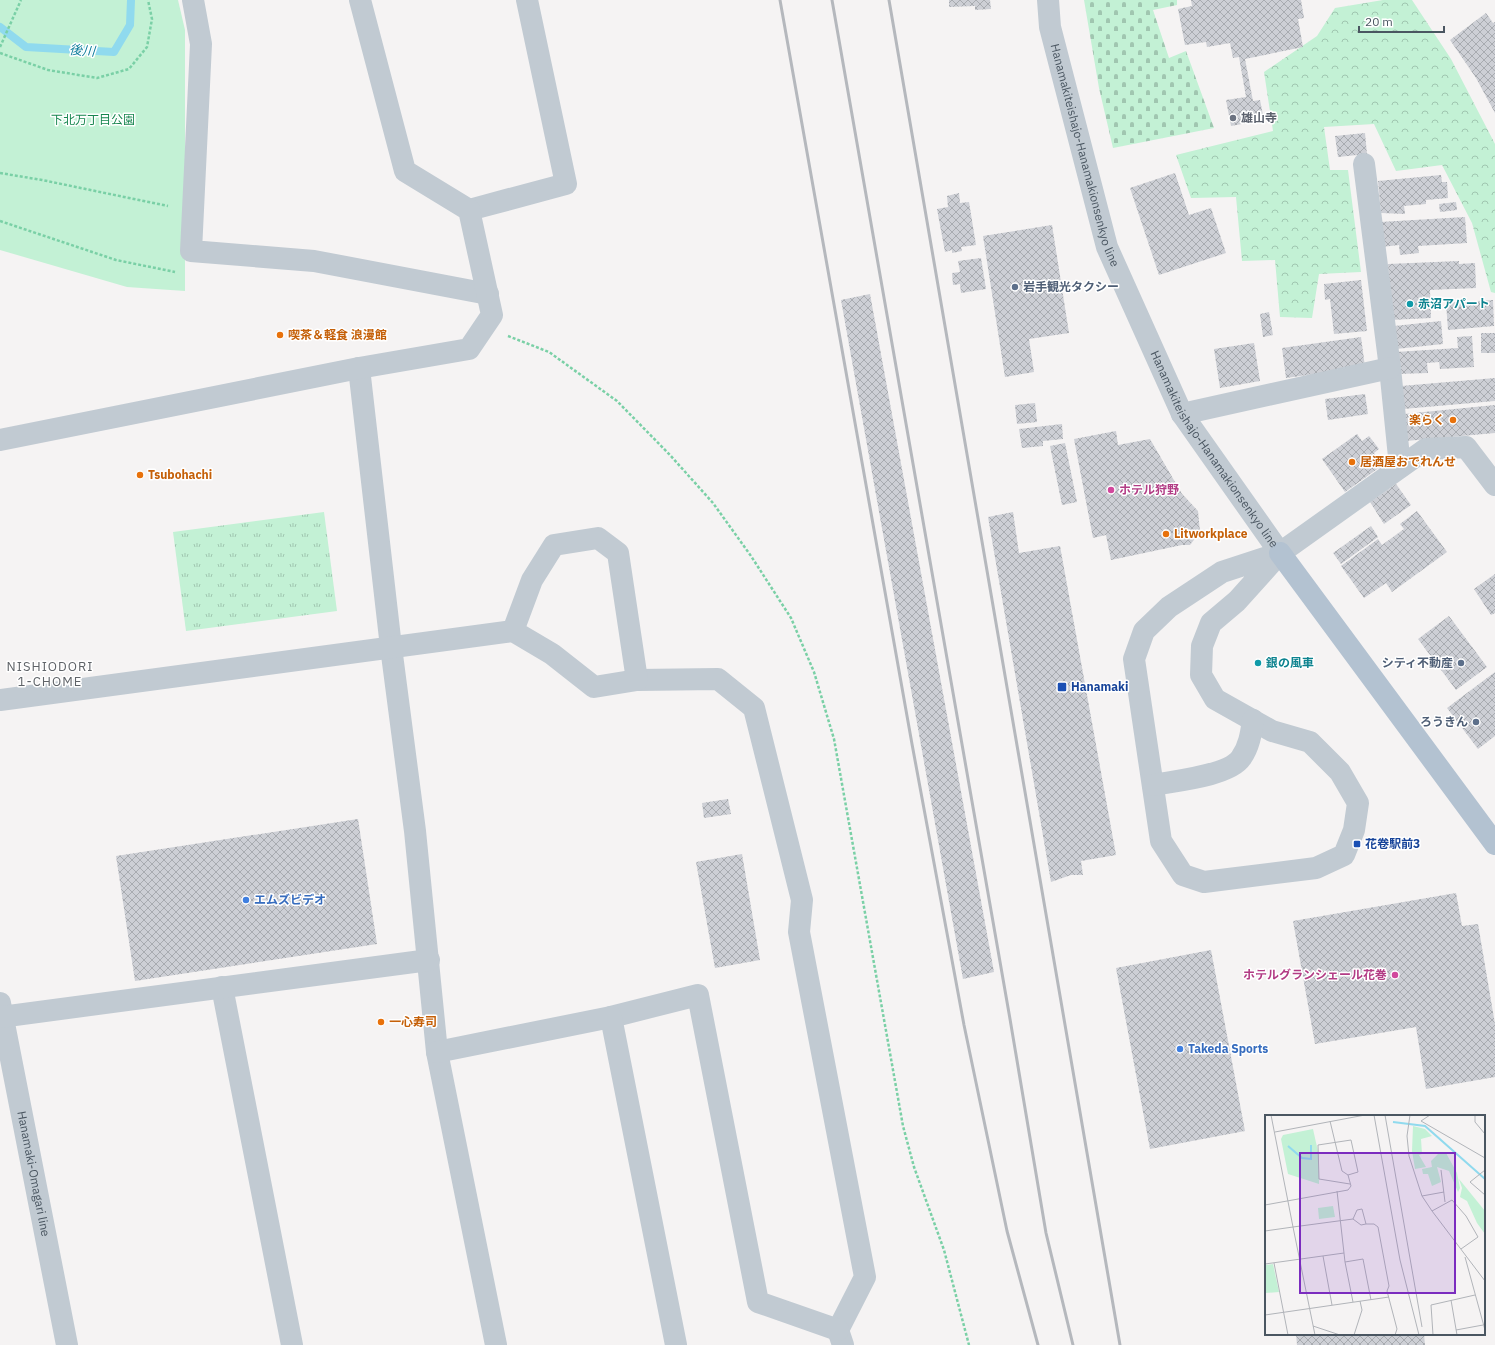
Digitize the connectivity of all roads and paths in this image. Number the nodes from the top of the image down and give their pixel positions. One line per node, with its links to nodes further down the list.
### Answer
1 (21, 0): 7 (path)
2 (148, 0): 8 (path)
3 (193, 0): 13 (street)
4 (360, 0): 12 (street)
5 (527, 0): 12 (street)
6 (1048, 0): 16 (street, Hanamakiteishajo-Hanamakionsenkyo line)
7 (0, 47)
8 (0, 53)
9 (1364, 164): 15 (street)
10 (0, 173): 11 (path)
11 (170, 206)
12 (470, 210): 13 (street)
13 (488, 294): 14 (street)
14 (359, 368): 17 (street); 22 (street)
15 (1390, 368): 16 (street); 18 (street)
16 (1182, 414): 20 (street, Hanamakiteishajo-Hanamakionsenkyo line)
17 (0, 440)
18 (1400, 467): 19 (street); 20 (street)
19 (1495, 486)
20 (1280, 553): 25 (street); 26 (street); 27 (main road, Hanamakiteishajo-Hanamakionsenkyo line)
21 (513, 630): 22 (street); 23 (street); 23 (street)
22 (391, 647): 24 (street); 28 (street)
23 (638, 680): 33 (street)
24 (0, 700)
25 (1253, 720): 26 (street); 26 (street)
26 (1152, 785)
27 (1495, 844)
28 (429, 960): 29 (street); 32 (street)
29 (222, 987): 30 (street); 35 (street)
30 (1, 1012): 34 (street, Hanamaki-Omagari line)
31 (611, 1017): 32 (street); 33 (street); 37 (street)
32 (437, 1052): 36 (street)
33 (840, 1337)
34 (67, 1345)
35 (292, 1345)
36 (496, 1345)
37 (676, 1345)

